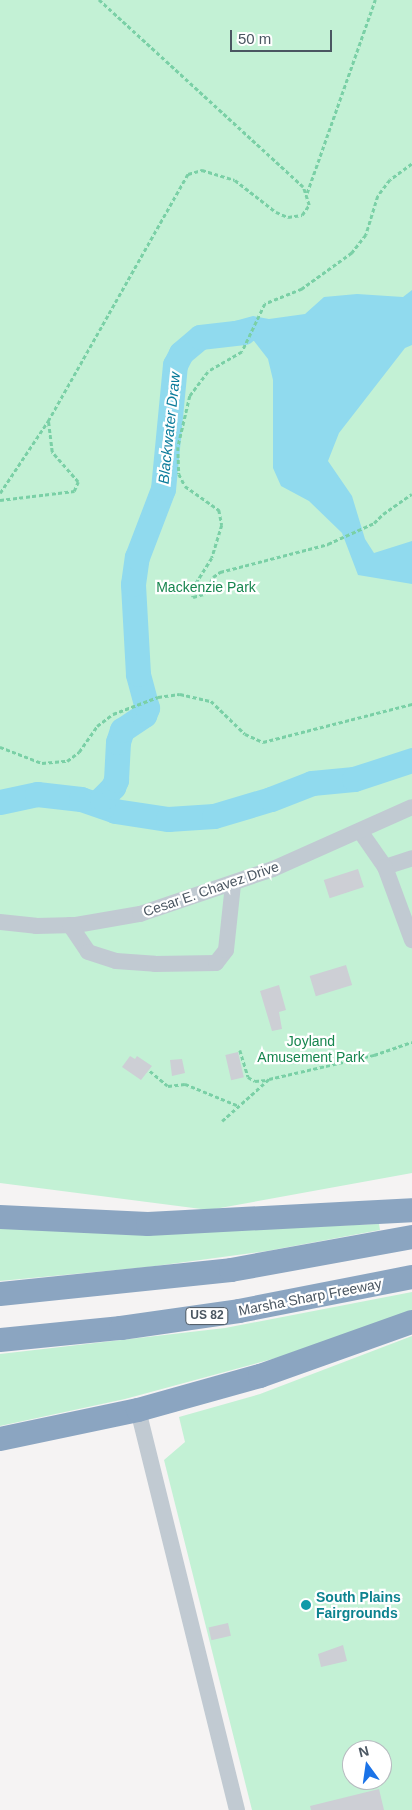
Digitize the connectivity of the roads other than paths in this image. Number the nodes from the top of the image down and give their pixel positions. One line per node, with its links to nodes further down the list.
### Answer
1 (412, 807): 2 (street, Cesar E. Chavez Drive)
2 (360, 831): 4 (street); 5 (street, Cesar E. Chavez Drive)
3 (412, 858): 4 (street)
4 (384, 867): 8 (street)
5 (233, 885): 7 (street, Cesar E. Chavez Drive); 7 (street)
6 (0, 922): 7 (street, Cesar E. Chavez Drive)
7 (70, 925)
8 (411, 935)
9 (412, 1210): 10 (highway)
10 (0, 1217)
11 (412, 1237): 13 (highway)
12 (412, 1277): 15 (highway, Marsha Sharp Freeway / US 82)
13 (0, 1294)
14 (412, 1322): 16 (highway)
15 (0, 1340)
16 (138, 1410): 17 (highway); 18 (street)
17 (0, 1439)
18 (237, 1810)

